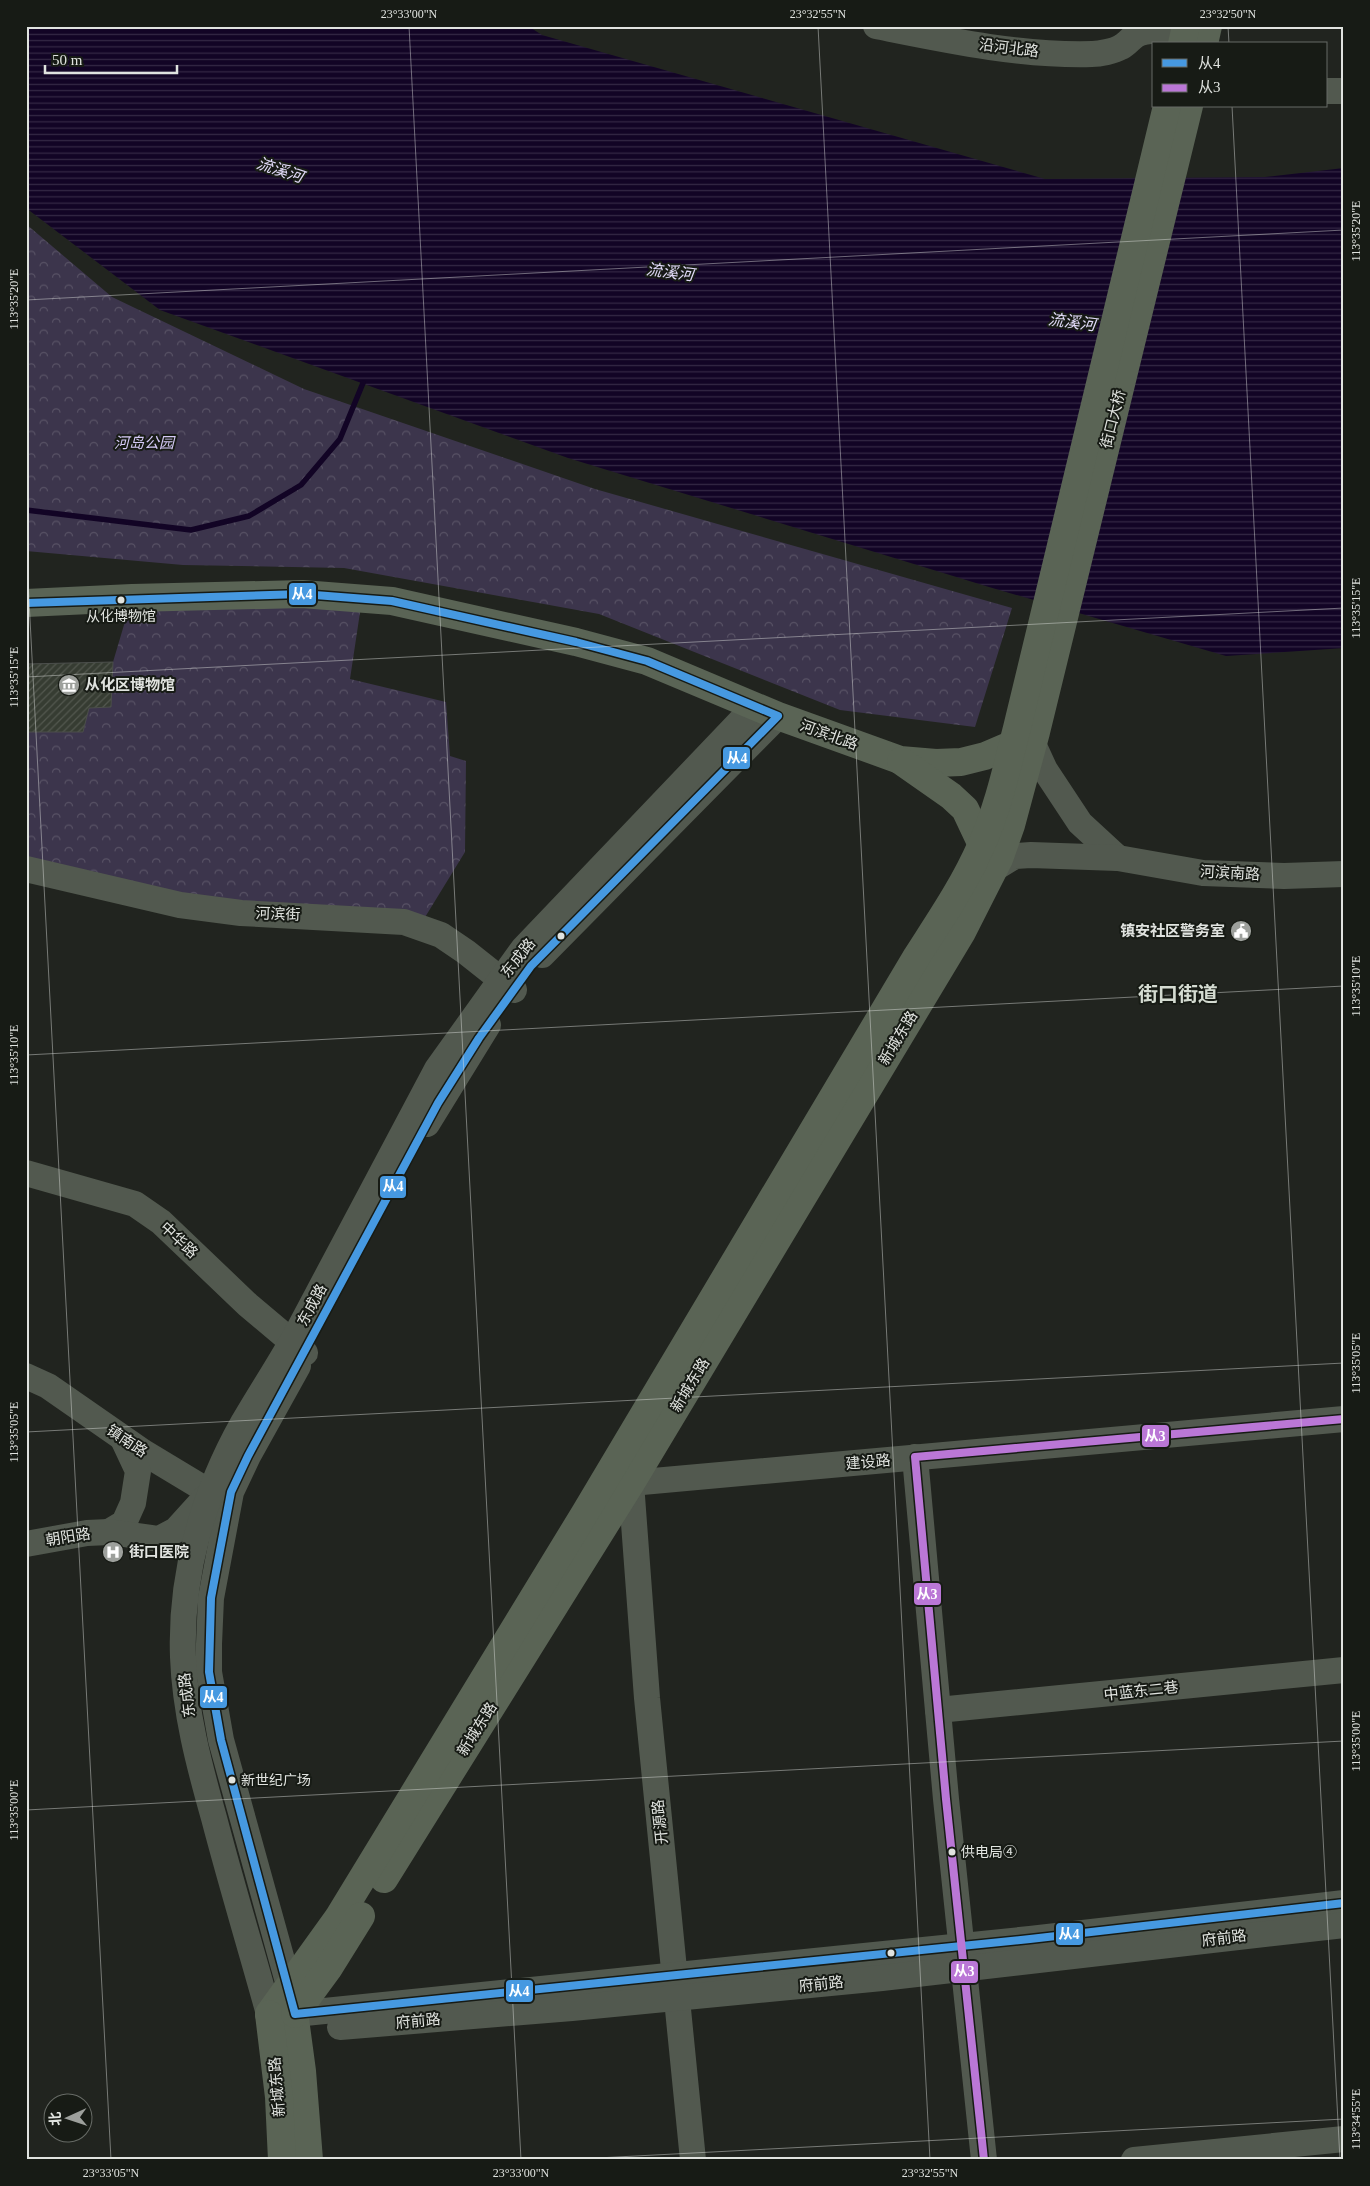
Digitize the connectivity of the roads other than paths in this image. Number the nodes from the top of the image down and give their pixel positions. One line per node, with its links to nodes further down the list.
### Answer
1 (876, 26): 4 (street, 沿河北路)
2 (1186, 26): 5 (main road, bridge)
3 (1208, 26): 7 (main road)
4 (1130, 30): 6 (street)
5 (1182, 42)
6 (1200, 42)
7 (1204, 42)
8 (1328, 91): 9 (street)
9 (1344, 91)
10 (1166, 108): 14 (main road, 街口大桥)
11 (1188, 108): 14 (main road, 街口大桥)
12 (26, 603): 13 (main road, 河滨北路)
13 (766, 712): 15 (main road, 河滨北路); 21 (street, 东成路)
14 (1025, 737): 15 (main road, 河滨北路); 16 (main road, 新城东路); 17 (street); 18 (main road, 新城东路)
15 (900, 760): 16 (main road, 河滨北路)
16 (982, 845): 28 (main road, 新城东路)
17 (1118, 858): 18 (street, 河滨南路); 20 (street, 河滨南路)
18 (995, 868): 29 (main road, 新城东路)
19 (26, 869): 21 (street, 河滨街)
20 (1344, 874)
21 (507, 985): 23 (street, 东成路)
22 (26, 1173): 23 (street, 中华路)
23 (299, 1348): 30 (street, 东成路)
24 (26, 1376): 26 (street, 镇南路)
25 (1344, 1419): 27 (street, 建设路)
26 (122, 1438): 30 (street, 镇南路); 31 (street)
27 (915, 1457): 29 (street, 建设路); 34 (street)
28 (602, 1482): 29 (street, 建设路); 39 (main road, 新城东路)
29 (630, 1483): 38 (street, 开源路); 39 (main road, 新城东路)
30 (221, 1492): 31 (street, 朝阳路); 39 (street, 东成路)
31 (109, 1532): 32 (street, 朝阳路)
32 (26, 1544)
33 (1344, 1670): 34 (street, 中蓝东二巷)
34 (938, 1710): 37 (street)
35 (1344, 1903): 37 (street, 府前路)
36 (1344, 1924): 37 (street, 府前路)
37 (962, 1958): 38 (street, 府前路); 44 (street)
38 (675, 1987): 39 (street, 府前路); 43 (street, 开源路)
39 (288, 2012): 41 (main road, 新城东路); 42 (main road, 新城东路)
40 (1344, 2139): 45 (street)
41 (282, 2160)
42 (309, 2160)
43 (693, 2160)
44 (984, 2160)
45 (1134, 2160)

